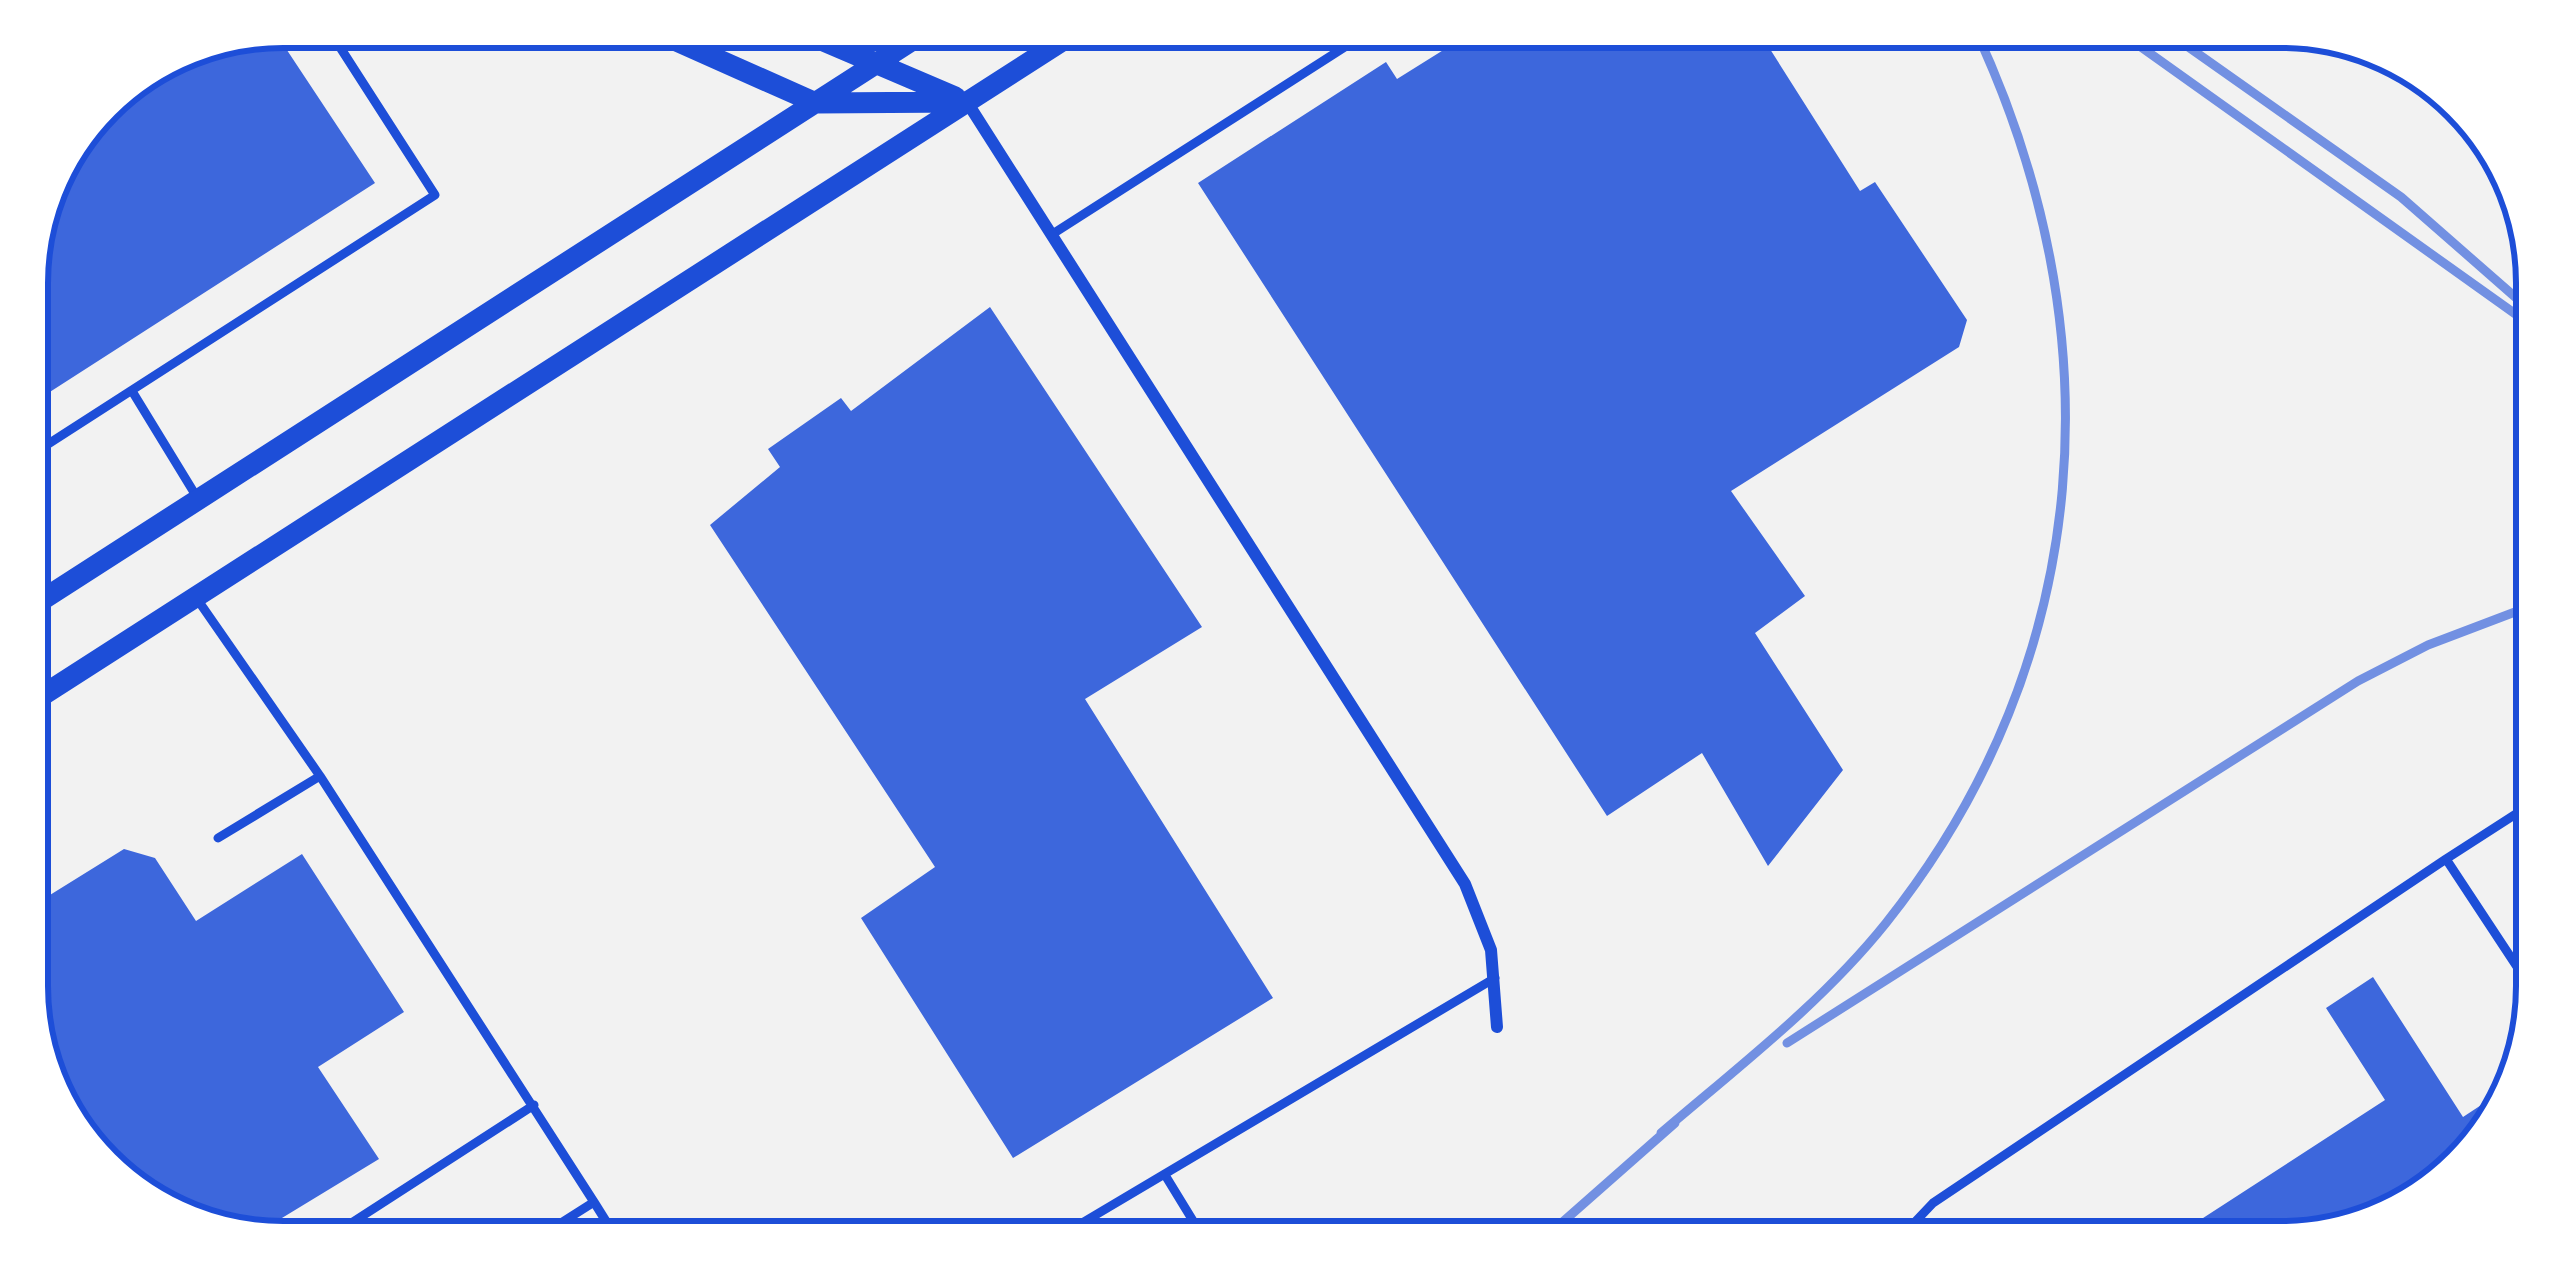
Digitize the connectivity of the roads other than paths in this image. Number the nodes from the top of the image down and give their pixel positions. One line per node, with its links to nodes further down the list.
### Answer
1 (1342, 48): 10 (lane)
2 (340, 49): 11 (lane)
3 (693, 49): 9 (street)
4 (839, 49): 7 (street)
5 (900, 49): 7 (street)
6 (1050, 49): 8 (street)
7 (875, 65): 8 (street); 9 (street)
8 (967, 101): 9 (street); 10 (street); 15 (street)
9 (816, 104): 13 (street)
10 (1051, 235): 22 (street)
11 (132, 391): 12 (lane); 13 (lane)
12 (49, 445)
13 (198, 499): 14 (street)
14 (49, 596)
15 (195, 596): 16 (street); 17 (lane)
16 (48, 691)
17 (320, 776): 19 (lane); 24 (lane)
18 (2516, 815): 20 (lane)
19 (218, 838)
20 (2446, 859): 21 (lane); 27 (lane)
21 (2516, 965)
22 (1495, 978): 23 (street); 25 (lane)
23 (1497, 1027)
24 (534, 1105): 26 (lane); 28 (lane)
25 (1165, 1175): 31 (lane); 32 (lane)
26 (594, 1202): 29 (lane); 30 (lane)
27 (1914, 1220)
28 (355, 1221)
29 (564, 1221)
30 (606, 1221)
31 (1087, 1221)
32 (1193, 1221)

